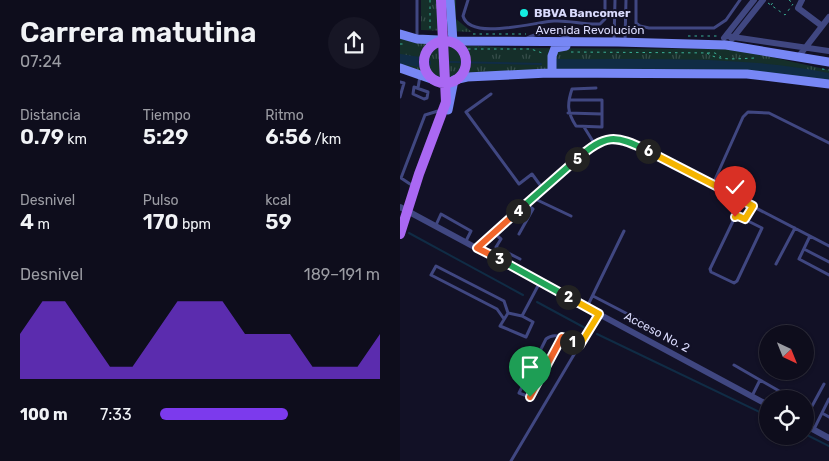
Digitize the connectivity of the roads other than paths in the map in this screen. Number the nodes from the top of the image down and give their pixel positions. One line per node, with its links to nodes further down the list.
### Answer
1 (417, 0): 17 (lane)
2 (437, 0): 18 (main road)
3 (441, 0): 60 (main road)
4 (450, 0): 20 (main road)
5 (468, 0): 6 (lane)
6 (605, 0)
7 (615, 0): 22 (lane)
8 (626, 0): 23 (lane)
9 (636, 0): 10 (lane)
10 (740, 0)
11 (754, 0): 19 (street)
12 (763, 0): 19 (street)
13 (802, 0): 15 (street)
14 (829, 17): 15 (street)
15 (822, 26): 24 (street)
16 (400, 34): 17 (main road)
17 (417, 35): 18 (main road)
18 (439, 40): 20 (main road); 33 (main road)
19 (725, 40): 23 (main road, Avenida Revolución); 24 (street); 26 (main road, Avenida Revolución)
20 (453, 41): 21 (main road, Avenida Revolución); 31 (main road)
21 (592, 42): 22 (main road, Avenida Revolución); 29 (main road)
22 (614, 42): 23 (main road, Avenida Revolución)
23 (625, 42)
24 (807, 46): 25 (street); 26 (street)
25 (829, 51)
26 (799, 56): 27 (main road, Avenida Revolución)
27 (829, 62)
28 (400, 68): 30 (main road)
29 (552, 72): 31 (main road); 34 (main road)
30 (420, 76): 33 (main road); 35 (lane)
31 (454, 80): 33 (main road); 51 (main road)
32 (400, 82): 38 (lane)
33 (440, 82): 45 (main road)
34 (829, 84)
35 (418, 88): 35 (lane)
36 (596, 88): 39 (lane)
37 (492, 94): 47 (lane)
38 (400, 97)
39 (568, 100): 40 (lane); 41 (lane)
40 (568, 113): 41 (lane); 42 (lane)
41 (602, 114): 42 (lane)
42 (584, 126): 43 (lane)
43 (594, 143): 46 (lane); 47 (lane)
44 (829, 143): 46 (lane)
45 (403, 180): 51 (main road)
46 (712, 184): 50 (lane)
47 (544, 189): 48 (lane)
48 (533, 198): 49 (lane); 52 (lane)
49 (526, 204): 57 (lane); 58 (lane)
50 (753, 206): 53 (lane); 55 (lane)
51 (404, 211): 54 (street, Acceso No. 2); 60 (main road)
52 (571, 216)
53 (745, 219): 53 (lane)
54 (436, 225): 61 (street, Acceso No. 2); 61 (lane)
55 (795, 228): 59 (lane); 67 (lane)
56 (624, 231): 70 (lane)
57 (494, 232): 63 (lane); 65 (lane)
58 (519, 234)
59 (810, 236): 62 (lane); 64 (lane)
60 (400, 238)
61 (466, 241): 63 (street, Acceso No. 2)
62 (829, 246)
63 (477, 248): 69 (street, Acceso No. 2)
64 (804, 249): 66 (lane); 68 (lane)
65 (520, 259)
66 (829, 262)
67 (776, 264)
68 (829, 275)
69 (540, 282): 71 (street, Acceso No. 2); 74 (lane)
70 (593, 296): 71 (lane); 76 (lane)
71 (587, 308): 73 (street, Acceso No. 2)
72 (508, 313): 74 (lane); 75 (lane); 75 (lane)
73 (599, 314): 78 (lane); 84 (street, Acceso No. 2)
74 (522, 316): 75 (lane)
75 (504, 319)
76 (645, 323)
77 (562, 337): 77 (lane); 78 (lane)
78 (580, 345): 92 (lane)
79 (734, 365): 80 (lane)
80 (759, 379)
81 (760, 380): 83 (lane); 84 (lane)
82 (824, 384): 87 (lane)
83 (778, 390)
84 (752, 396): 86 (street, Acceso No. 2)
85 (829, 399): 88 (lane)
86 (759, 400)
87 (814, 402)
88 (822, 413): 89 (lane); 90 (lane)
89 (829, 417)
90 (814, 430): 91 (street)
91 (829, 438)
92 (511, 461)

